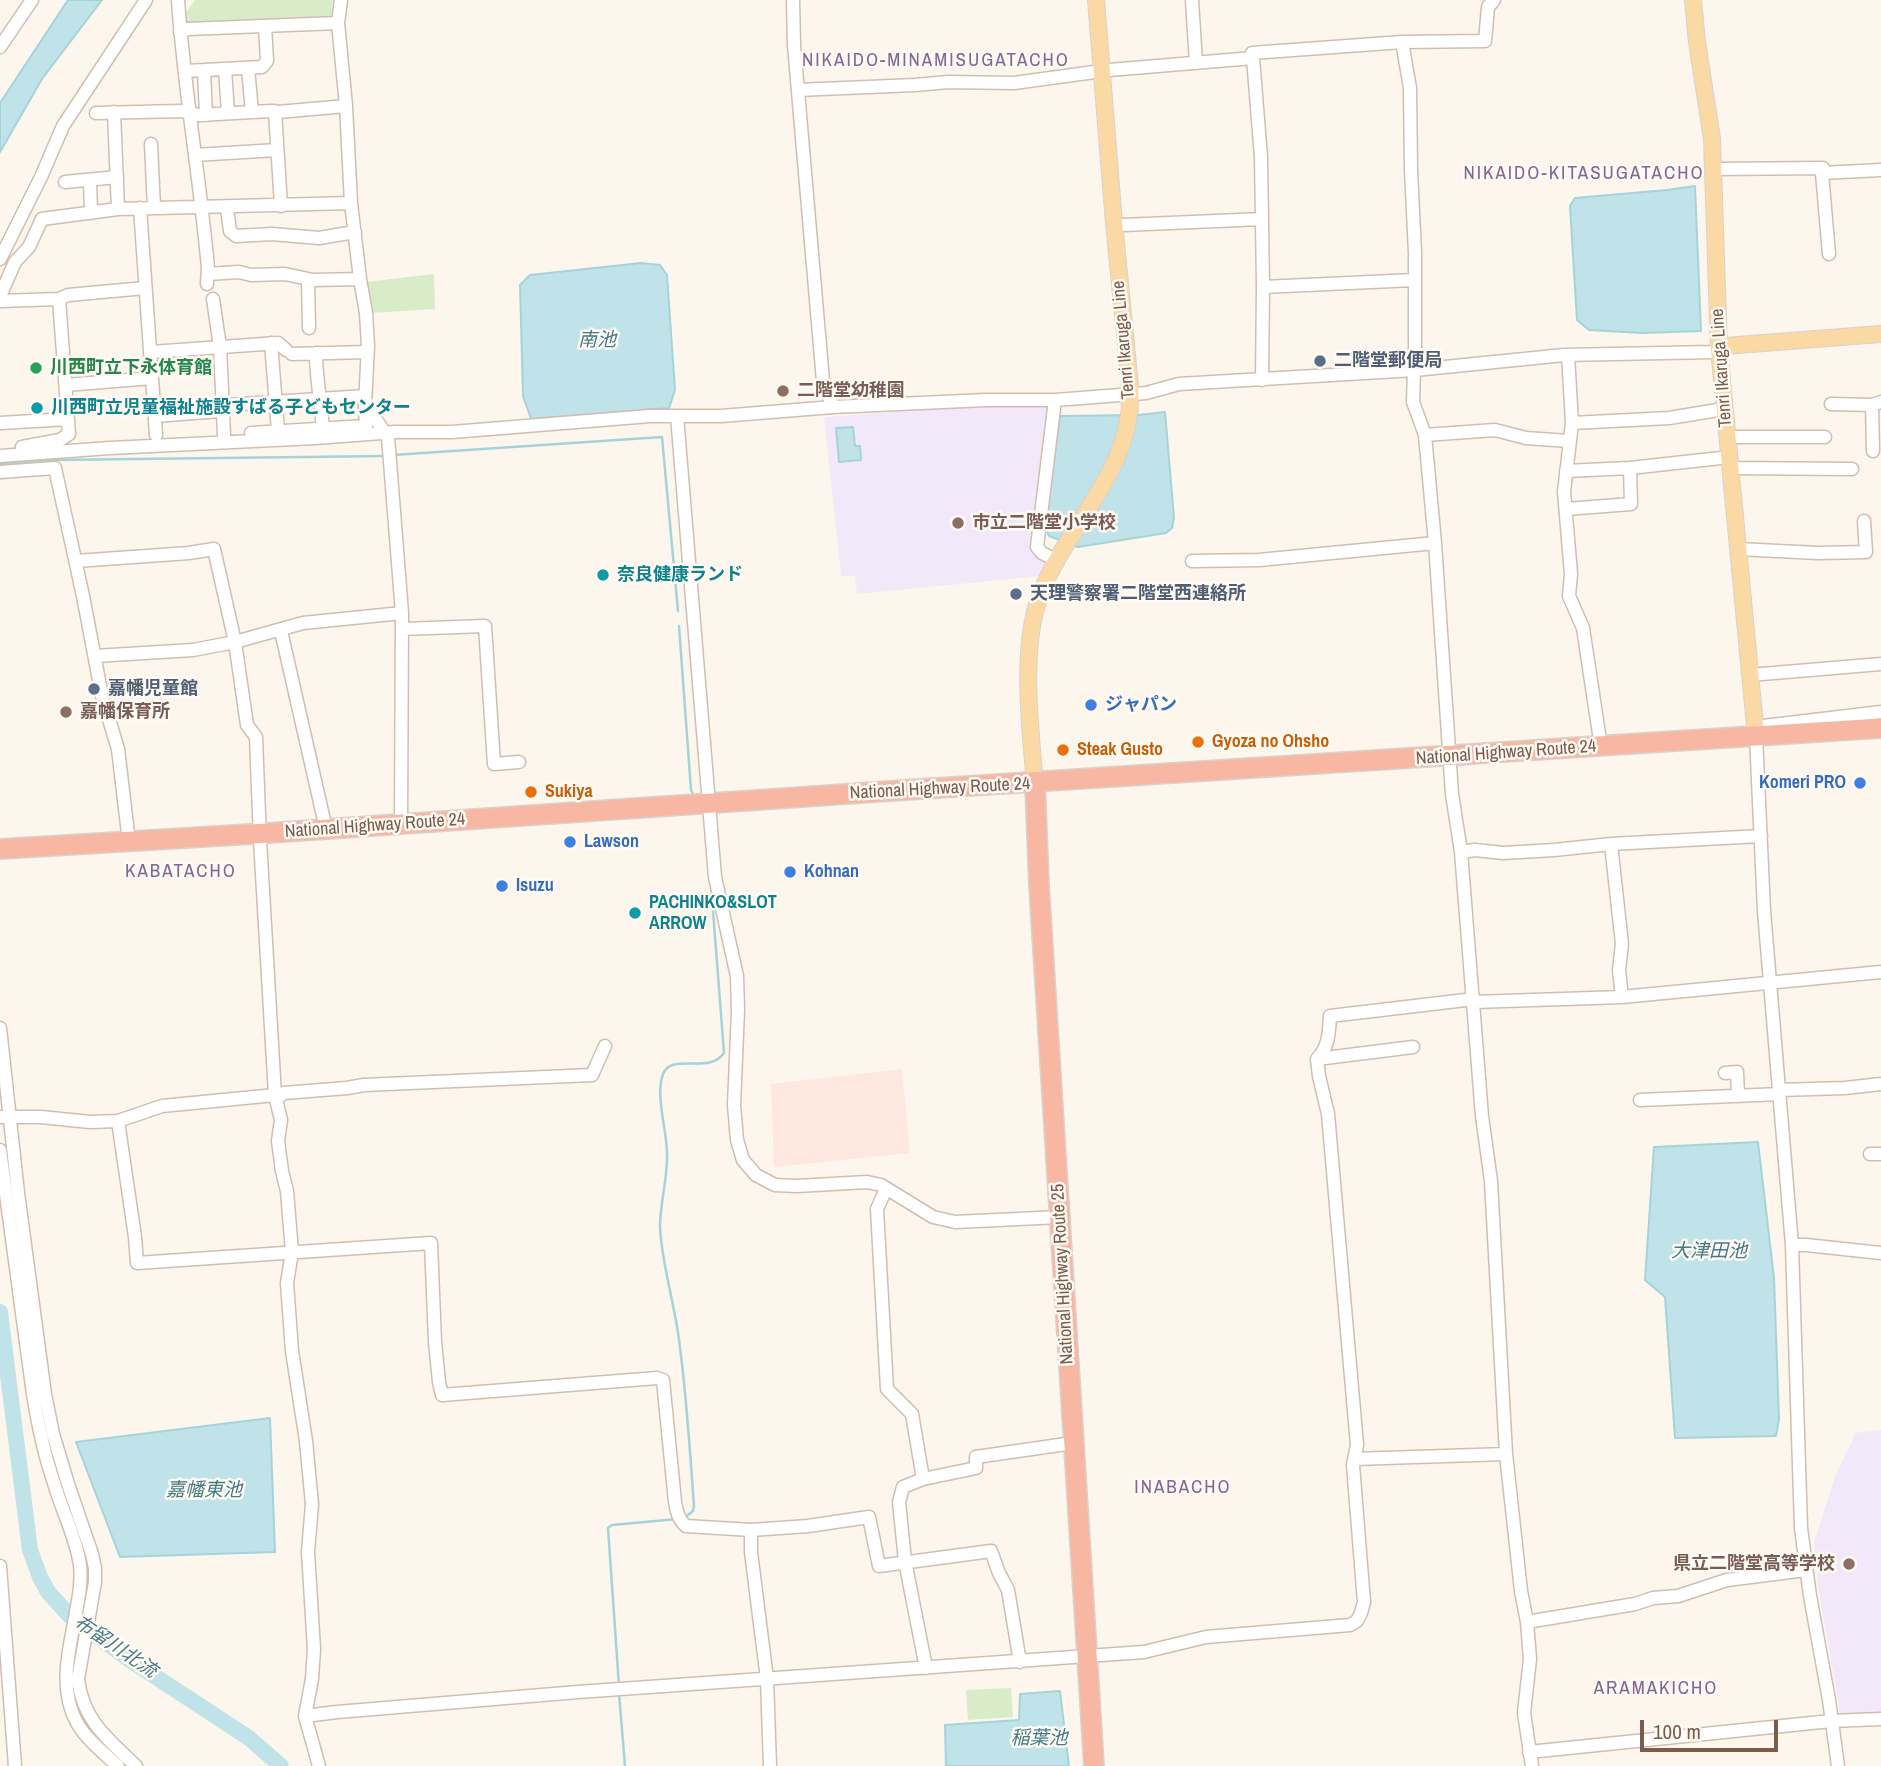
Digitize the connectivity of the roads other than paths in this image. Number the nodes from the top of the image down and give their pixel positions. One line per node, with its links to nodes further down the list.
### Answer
1 (32, 0): 14 (street)
2 (146, 0): 52 (street)
3 (178, 0): 12 (street)
4 (341, 0): 10 (street)
5 (793, 0): 22 (street)
6 (1096, 0): 21 (main road, Tenri Ikaruga Line)
7 (1192, 0): 16 (street)
8 (1494, 0): 13 (street)
9 (1693, 0): 34 (main road, Tenri Ikaruga Line)
10 (338, 23): 11 (street); 23 (street)
11 (265, 26): 12 (street); 17 (street)
12 (180, 32): 20 (street)
13 (1402, 42): 15 (street); 55 (street)
14 (0, 47)
15 (1253, 58): 16 (street); 48 (street)
16 (1196, 63): 21 (street)
17 (248, 68): 18 (street); 25 (street)
18 (225, 69): 19 (street); 29 (street)
19 (204, 70): 20 (street); 30 (street)
20 (185, 71): 28 (street)
21 (1102, 71): 22 (street); 49 (main road, Tenri Ikaruga Line)
22 (798, 90): 82 (street)
23 (346, 106): 24 (street); 40 (street)
24 (275, 111): 25 (street); 32 (street)
25 (252, 112): 29 (street)
26 (96, 113): 27 (street)
27 (114, 113): 28 (street); 37 (street)
28 (189, 113): 30 (street); 33 (street)
29 (228, 113): 30 (street)
30 (206, 115)
31 (151, 144): 44 (street)
32 (277, 150): 33 (street); 41 (street)
33 (195, 155): 42 (street)
34 (1713, 169): 36 (street); 66 (main road, Tenri Ikaruga Line)
35 (1881, 170): 36 (street)
36 (1822, 173): 51 (street)
37 (117, 177): 38 (street); 46 (street)
38 (90, 180): 39 (street); 47 (street)
39 (65, 182)
40 (351, 203): 41 (street); 50 (street)
41 (281, 206): 45 (street)
42 (202, 207): 44 (street); 45 (street); 53 (street)
43 (140, 208): 44 (street); 46 (street); 57 (street)
44 (154, 208)
45 (227, 208): 50 (street)
46 (118, 209): 47 (street)
47 (91, 213): 58 (street)
48 (1262, 219): 49 (street); 56 (street)
49 (1114, 223): 79 (main road, Tenri Ikaruga Line)
50 (355, 232): 54 (street)
51 (1829, 254)
52 (0, 260)
53 (308, 279): 54 (street); 62 (street)
54 (360, 279): 68 (street)
55 (1414, 279): 56 (street); 71 (street)
56 (1263, 287): 73 (street)
57 (145, 288): 59 (street); 67 (street)
58 (0, 296)
59 (60, 299): 61 (street); 74 (street)
60 (213, 299): 65 (street)
61 (0, 302)
62 (309, 328)
63 (1881, 334): 66 (main road)
64 (271, 343): 65 (street); 69 (street); 78 (street)
65 (220, 347): 67 (street); 83 (street)
66 (1718, 349): 70 (street); 84 (main road, Tenri Ikaruga Line)
67 (150, 352): 72 (street)
68 (367, 352): 69 (street); 76 (street)
69 (317, 353): 75 (street)
70 (1568, 355): 71 (street); 89 (street)
71 (1414, 370): 73 (street); 96 (street)
72 (152, 378): 74 (street); 85 (street)
73 (1262, 380): 79 (street)
74 (66, 386): 87 (street)
75 (319, 399): 76 (street); 78 (street); 91 (street)
76 (365, 400): 90 (street); 92 (street)
77 (1055, 400): 79 (street); 82 (street); 113 (street)
78 (276, 402): 83 (street); 93 (street)
79 (1130, 402): 113 (main road, Tenri Ikaruga Line)
80 (1877, 403): 81 (street); 101 (street)
81 (1831, 404)
82 (833, 407): 86 (street)
83 (223, 408): 85 (street); 95 (street)
84 (1724, 409): 89 (street); 97 (main road, Tenri Ikaruga Line)
85 (155, 416): 94 (street)
86 (677, 416): 92 (street); 130 (street)
87 (68, 419): 88 (street); 102 (street)
88 (0, 423)
89 (1572, 423): 99 (street)
90 (366, 426): 91 (street); 92 (street)
91 (323, 429): 93 (street)
92 (384, 429): 100 (street); 116 (street)
93 (278, 431): 95 (street)
94 (156, 435)
95 (224, 435): 100 (street)
96 (1425, 435): 99 (street); 111 (street)
97 (1727, 437): 98 (street); 104 (main road, Tenri Ikaruga Line)
98 (1825, 437)
99 (1569, 441): 107 (street)
100 (167, 445): 102 (street)
101 (1873, 451)
102 (19, 454): 103 (street)
103 (0, 456)
104 (1730, 463): 105 (street); 106 (street); 112 (main road, Tenri Ikaruga Line)
105 (1629, 468): 107 (street); 109 (street)
106 (1852, 469)
107 (1566, 471): 109 (street)
108 (0, 472): 114 (street)
109 (1566, 509): 126 (street)
110 (1864, 521): 112 (street)
111 (1436, 542): 115 (street); 127 (street)
112 (1738, 549): 122 (main road, Tenri Ikaruga Line)
113 (1059, 555): 129 (main road, Tenri Ikaruga Line)
114 (76, 561): 119 (street); 120 (street)
115 (1192, 561)
116 (402, 613): 117 (street); 118 (street)
117 (402, 629): 128 (street); 131 (street)
118 (281, 631): 119 (street); 132 (street)
119 (235, 642): 120 (street); 133 (street)
120 (95, 656): 135 (street)
121 (1881, 664): 122 (street)
122 (1750, 675): 125 (main road, Tenri Ikaruga Line)
123 (1881, 712): 125 (street)
124 (1881, 728): 125 (highway, National Highway Route 24)
125 (1755, 731): 126 (highway, National Highway Route 24); 134 (street)
126 (1601, 747): 127 (highway, National Highway Route 24)
127 (1450, 756): 129 (highway, National Highway Route 24); 138 (street)
128 (519, 762)
129 (1035, 783): 130 (highway, National Highway Route 24); 157 (highway, National Highway Route 25)
130 (708, 803): 131 (highway, National Highway Route 24); 156 (street)
131 (401, 824): 132 (highway, National Highway Route 24)
132 (326, 829): 133 (highway, National Highway Route 24)
133 (260, 834): 135 (highway, National Highway Route 24); 150 (street)
134 (1761, 836): 136 (street); 140 (street)
135 (129, 842): 137 (highway, National Highway Route 24)
136 (1611, 844): 138 (street); 141 (street)
137 (0, 849)
138 (1461, 852): 142 (street)
139 (1881, 972): 140 (street)
140 (1769, 983): 141 (street); 149 (street)
141 (1622, 997): 142 (street)
142 (1474, 1001): 146 (street); 163 (street)
143 (0, 1028): 153 (street)
144 (605, 1046): 150 (street)
145 (1413, 1046): 146 (street)
146 (1317, 1059): 164 (street)
147 (1725, 1073): 151 (street)
148 (1881, 1084): 149 (street)
149 (1780, 1092): 151 (street); 159 (street)
150 (276, 1096): 154 (street); 160 (street)
151 (1738, 1096): 152 (street)
152 (1640, 1100)
153 (5, 1116): 154 (street); 158 (street)
154 (118, 1121): 160 (street)
155 (0, 1150): 158 (street)
156 (886, 1189): 157 (street); 165 (street)
157 (1060, 1217): 162 (highway, National Highway Route 25)
158 (9, 1233): 180 (street); 181 (street)
159 (1792, 1245): 161 (street); 169 (street)
160 (292, 1252): 166 (street); 175 (street)
161 (1881, 1253)
162 (1073, 1443): 165 (street); 171 (highway, National Highway Route 25)
163 (1506, 1454): 164 (street); 170 (street)
164 (1354, 1460): 171 (street)
165 (923, 1479): 167 (street)
166 (751, 1530): 167 (street); 174 (street)
167 (905, 1561): 172 (street); 173 (street)
168 (0, 1566): 179 (street)
169 (1806, 1570): 170 (street); 177 (street)
170 (1527, 1622): 178 (street)
171 (1087, 1655): 172 (street); 184 (highway, National Highway Route 25)
172 (1020, 1662): 173 (street)
173 (926, 1668): 174 (street)
174 (767, 1679): 175 (street); 183 (street)
175 (305, 1716): 182 (street)
176 (1881, 1719): 177 (street)
177 (1831, 1721): 178 (street); 186 (street)
178 (1529, 1752): 185 (street)
179 (15, 1766)
180 (118, 1766)
181 (136, 1766)
182 (319, 1766)
183 (770, 1766)
184 (1094, 1766)
185 (1532, 1766)
186 (1838, 1766)

